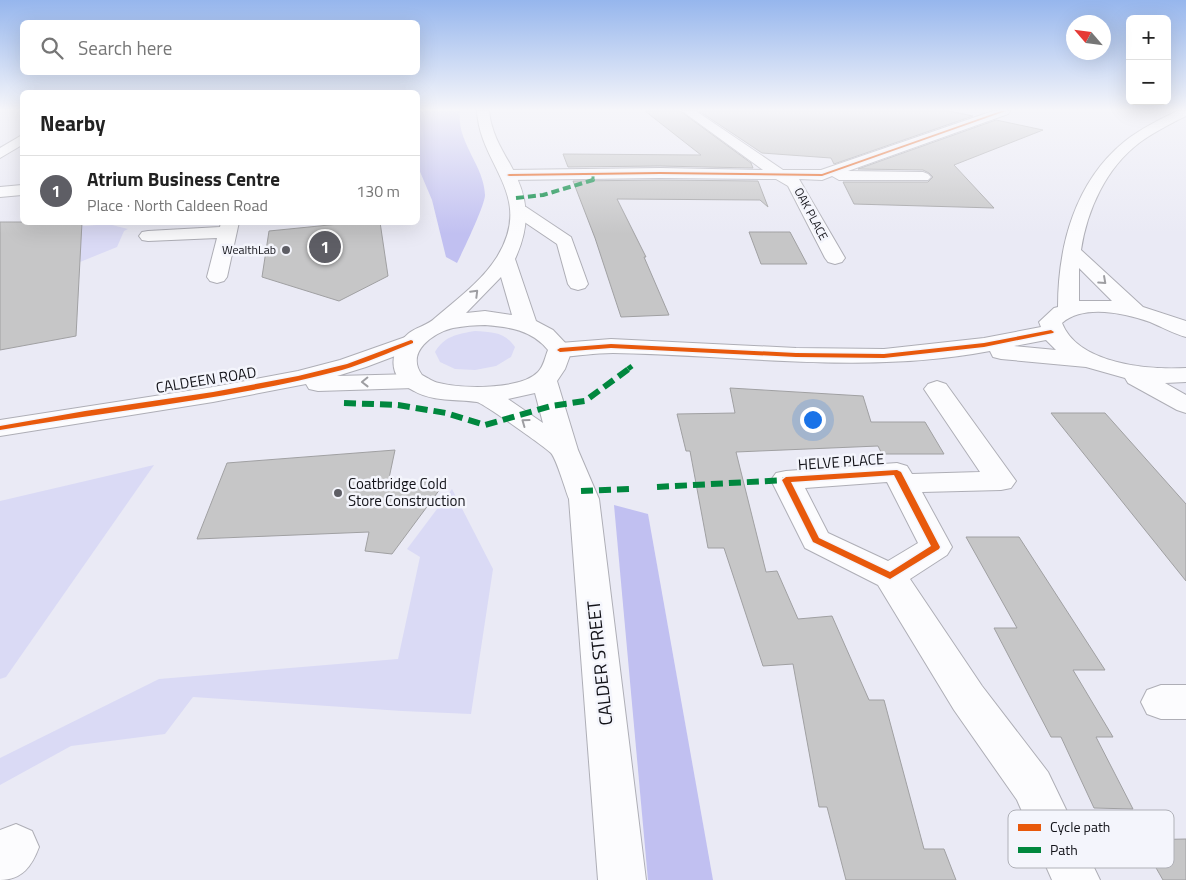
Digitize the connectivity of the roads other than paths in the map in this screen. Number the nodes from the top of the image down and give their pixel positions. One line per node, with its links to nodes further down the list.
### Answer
1 (495, 152): 5 (street)
2 (747, 152): 7 (street, OAK PLACE)
3 (887, 152): 6 (street)
4 (1122, 152): 14 (street)
5 (509, 175): 7 (street); 11 (street)
6 (822, 175): 7 (street); 8 (street)
7 (782, 176): 15 (street, OAK PLACE)
8 (923, 176)
9 (20, 190): 10 (street)
10 (0, 192)
11 (520, 211): 16 (street); 18 (street)
12 (229, 227): 13 (street); 17 (street)
13 (148, 236)
14 (1072, 251): 19 (street); 20 (street, one-way to 20)
15 (835, 258)
16 (506, 260): 21 (street, one-way to 16); 22 (street)
17 (217, 277)
18 (578, 284)
19 (1069, 309): 20 (street); 24 (street)
20 (1135, 311): 23 (street)
21 (442, 324): 22 (street); 25 (street)
22 (526, 324): 26 (street)
23 (1186, 330)
24 (1050, 332): 27 (street); 28 (street)
25 (411, 342): 32 (street); 33 (street, CALDEEN ROAD)
26 (560, 350): 27 (street); 31 (street)
27 (932, 352): 28 (street)
28 (1098, 363): 29 (street)
29 (1125, 371): 30 (street); 36 (street)
30 (1186, 375)
31 (544, 380): 35 (street); 38 (street, CALDER STREET)
32 (414, 381): 33 (street, CALDEEN ROAD, one-way to 33); 35 (street)
33 (264, 385): 37 (street, CALDEEN ROAD)
34 (937, 389): 39 (street)
35 (486, 395): 38 (street, one-way to 35)
36 (1186, 405)
37 (0, 428)
38 (564, 450): 43 (street, CALDER STREET)
39 (903, 483): 40 (street); 40 (street, HELVE PLACE)
40 (890, 576): 41 (street)
41 (1044, 810)
42 (1071, 868): 44 (street)
43 (622, 880)
44 (1076, 880)

